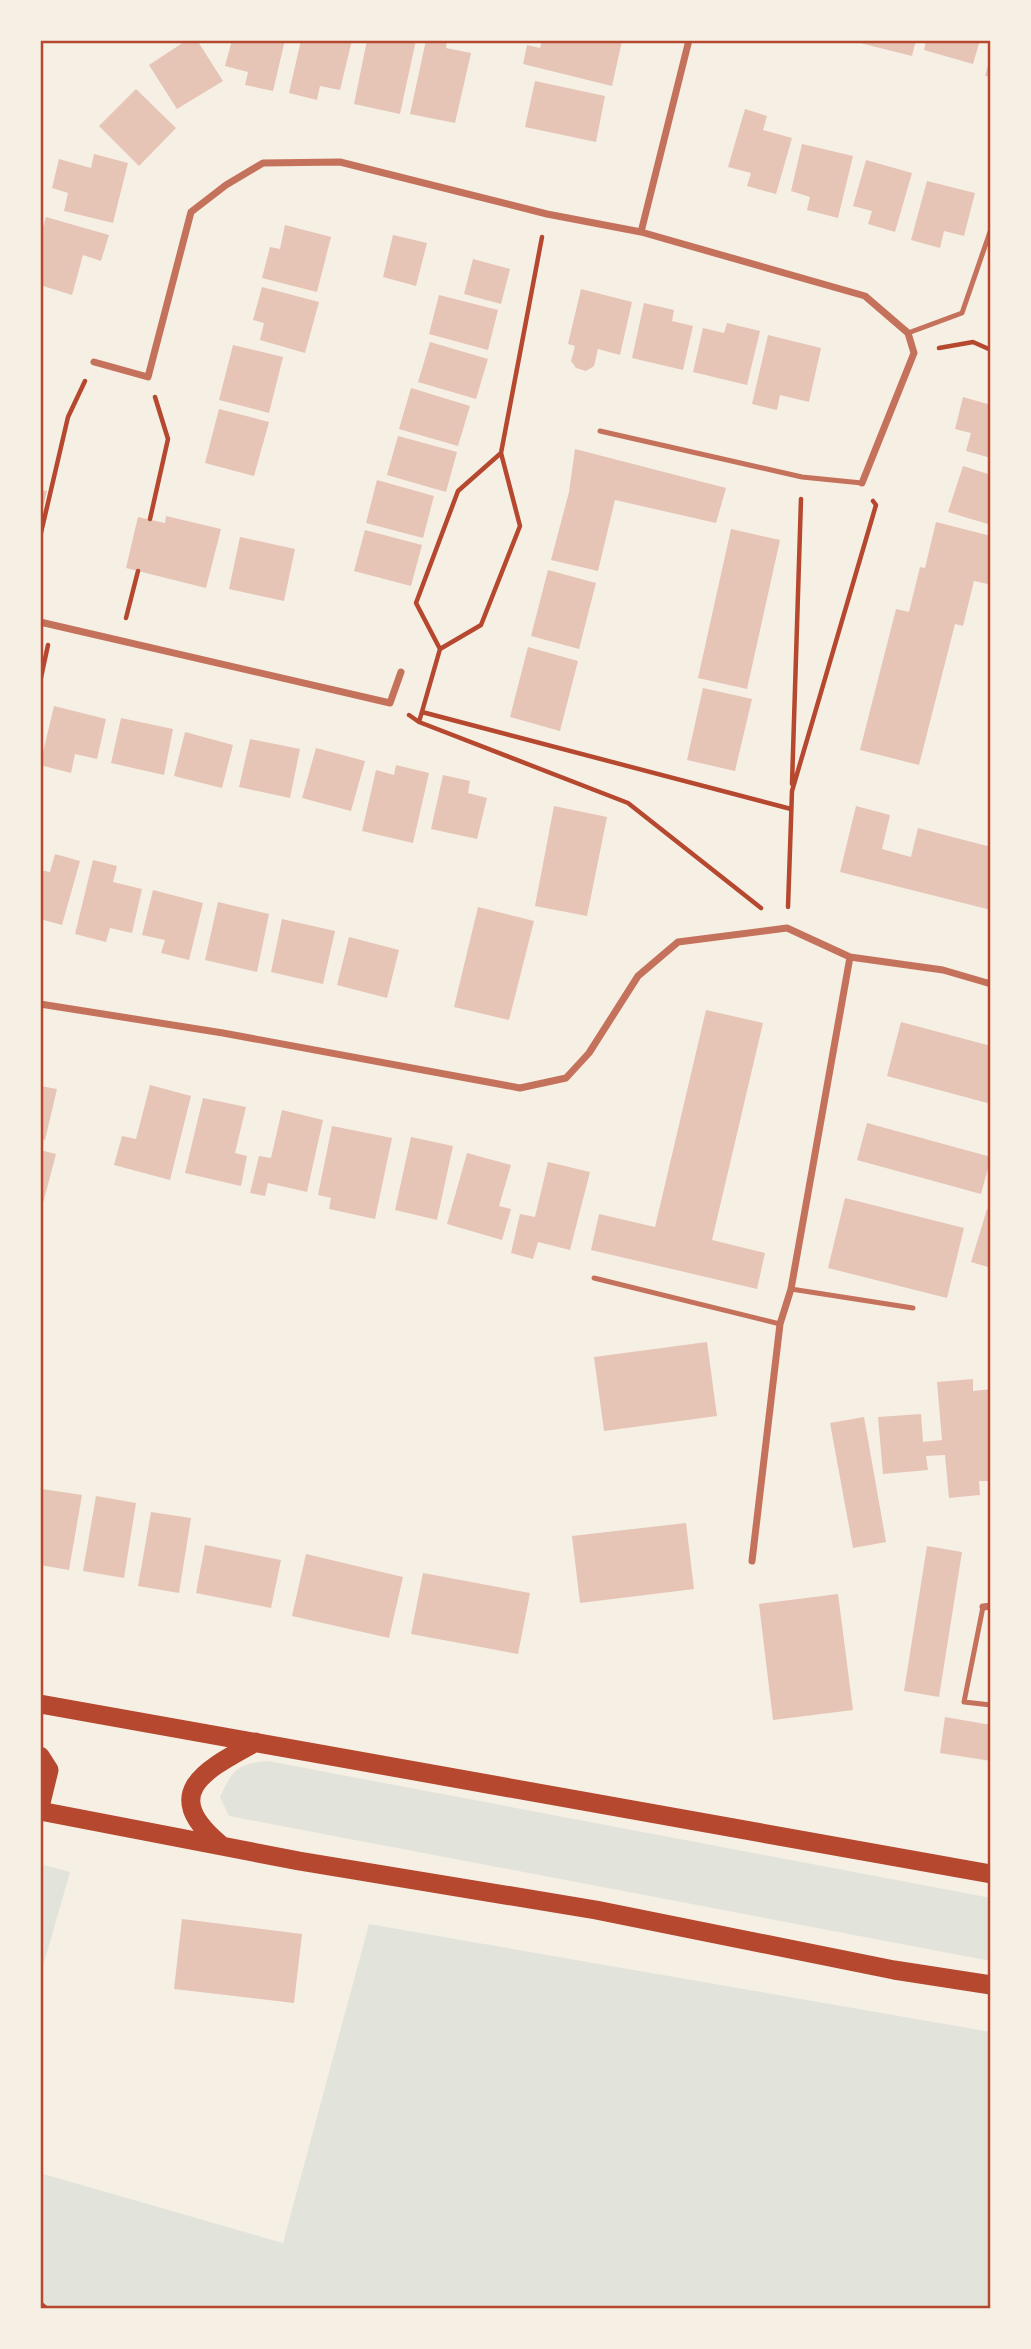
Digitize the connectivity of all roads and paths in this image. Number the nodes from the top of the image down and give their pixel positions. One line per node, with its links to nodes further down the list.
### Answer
1 (689, 40): 4 (street)
2 (547, 214): 4 (street); 9 (street); 11 (path)
3 (991, 229): 5 (lane)
4 (641, 232): 5 (street)
5 (908, 333): 7 (street)
6 (991, 350): 7 (path)
7 (914, 353): 13 (street)
8 (94, 362): 9 (street); 15 (path)
9 (148, 377): 14 (path)
10 (600, 431): 12 (lane)
11 (500, 453): 20 (path); 20 (path)
12 (802, 477): 13 (lane); 26 (path)
13 (862, 483): 26 (path)
14 (150, 519)
15 (40, 537)
16 (138, 571): 19 (path)
17 (40, 622): 18 (street)
18 (50, 624): 19 (street); 22 (path)
19 (120, 640): 23 (street)
20 (440, 649): 24 (path)
21 (401, 672): 23 (street)
22 (40, 682)
23 (390, 703): 25 (path)
24 (422, 712): 25 (path); 27 (path)
25 (419, 722): 28 (path)
26 (792, 791): 27 (path)
27 (791, 809): 28 (path)
28 (787, 928): 29 (street); 31 (street)
29 (850, 957): 30 (street); 33 (street)
30 (991, 984)
31 (40, 1004)
32 (594, 1278): 35 (lane)
33 (791, 1289): 34 (lane); 35 (street)
34 (913, 1308)
35 (780, 1324): 36 (street)
36 (752, 1561)
37 (987, 1607): 39 (lane)
38 (40, 1703): 40 (highway)
39 (991, 1706)
40 (256, 1742): 43 (highway); 44 (highway)
41 (40, 1756): 42 (highway)
42 (40, 1809): 43 (highway)
43 (221, 1846): 45 (highway)
44 (991, 1874)
45 (991, 1985)
46 (40, 2303): 47 (path)
47 (47, 2309)

